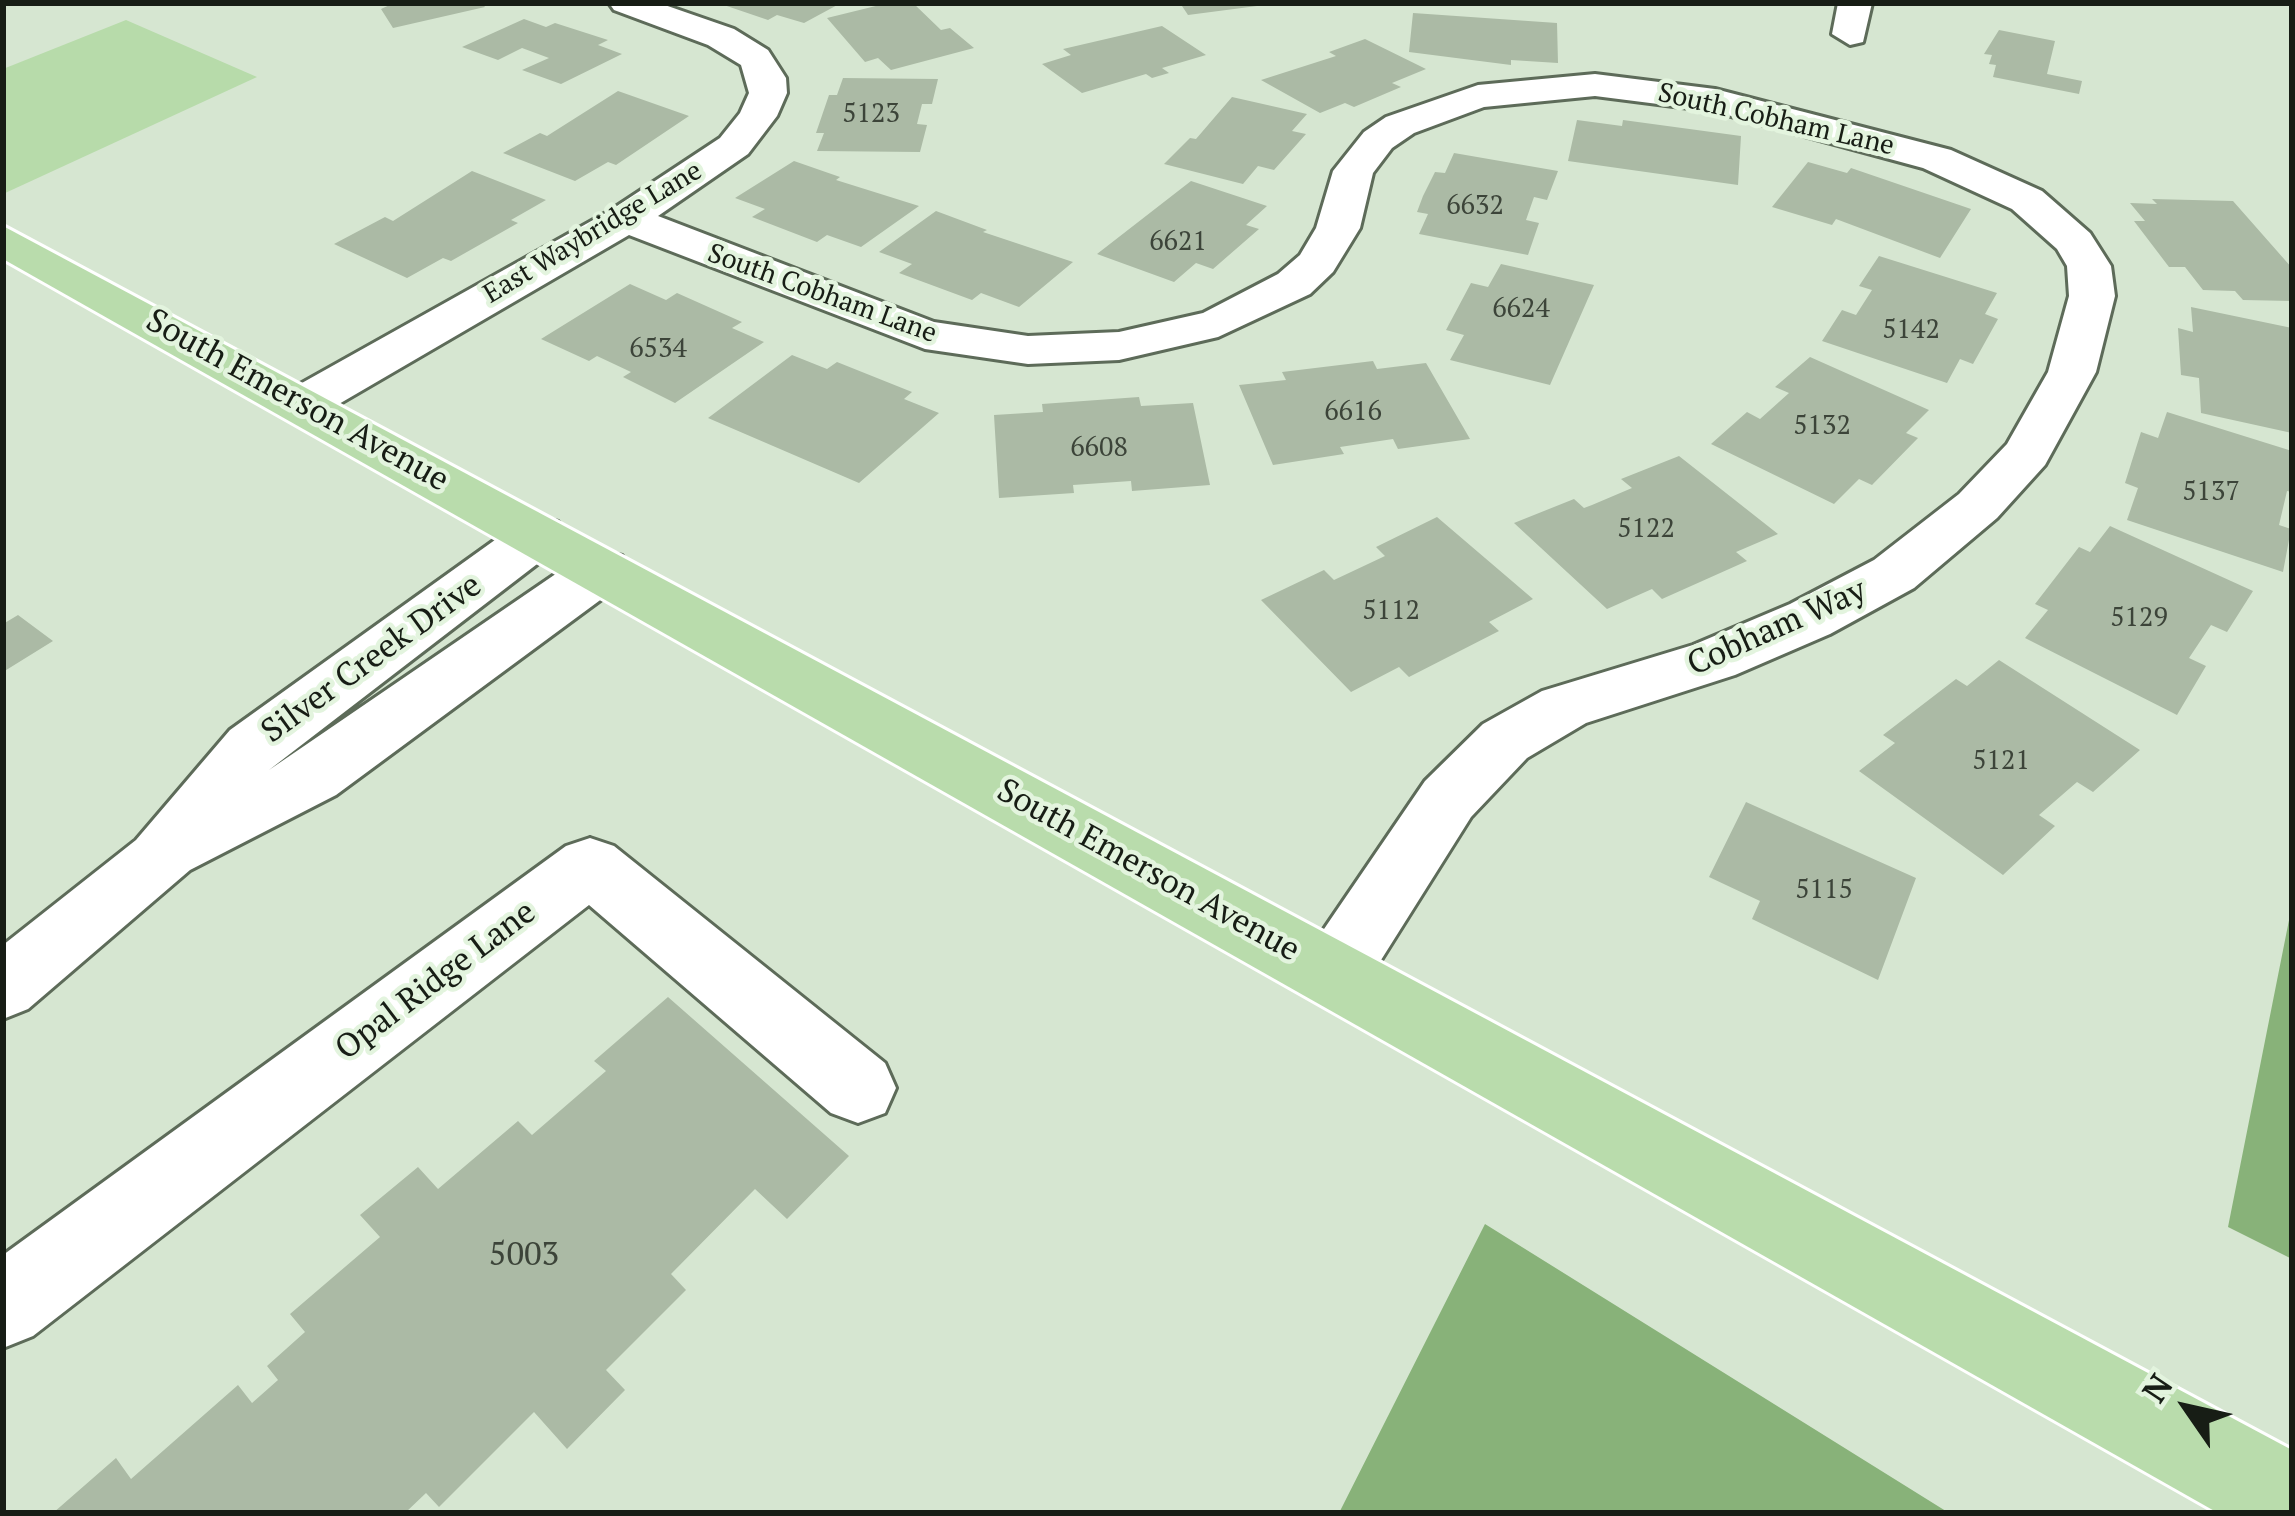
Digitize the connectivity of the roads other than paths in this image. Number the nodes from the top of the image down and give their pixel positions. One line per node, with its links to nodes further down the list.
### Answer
1 (626, 3): 3 (street, East Waybridge Lane)
2 (2041, 210): 3 (street, South Cobham Lane); 9 (street, Cobham Way)
3 (626, 219): 5 (street, East Waybridge Lane)
4 (3, 240): 5 (main road, South Emerson Avenue)
5 (302, 404): 6 (main road, South Emerson Avenue)
6 (539, 535): 7 (main road, South Emerson Avenue); 8 (street, Silver Creek Drive)
7 (602, 570): 8 (street); 9 (main road, South Emerson Avenue)
8 (160, 860): 10 (street, Silver Creek Drive)
9 (1334, 974): 13 (main road, South Emerson Avenue)
10 (3, 988)
11 (858, 1088): 12 (street, Opal Ridge Lane)
12 (3, 1306)
13 (2292, 1502)

